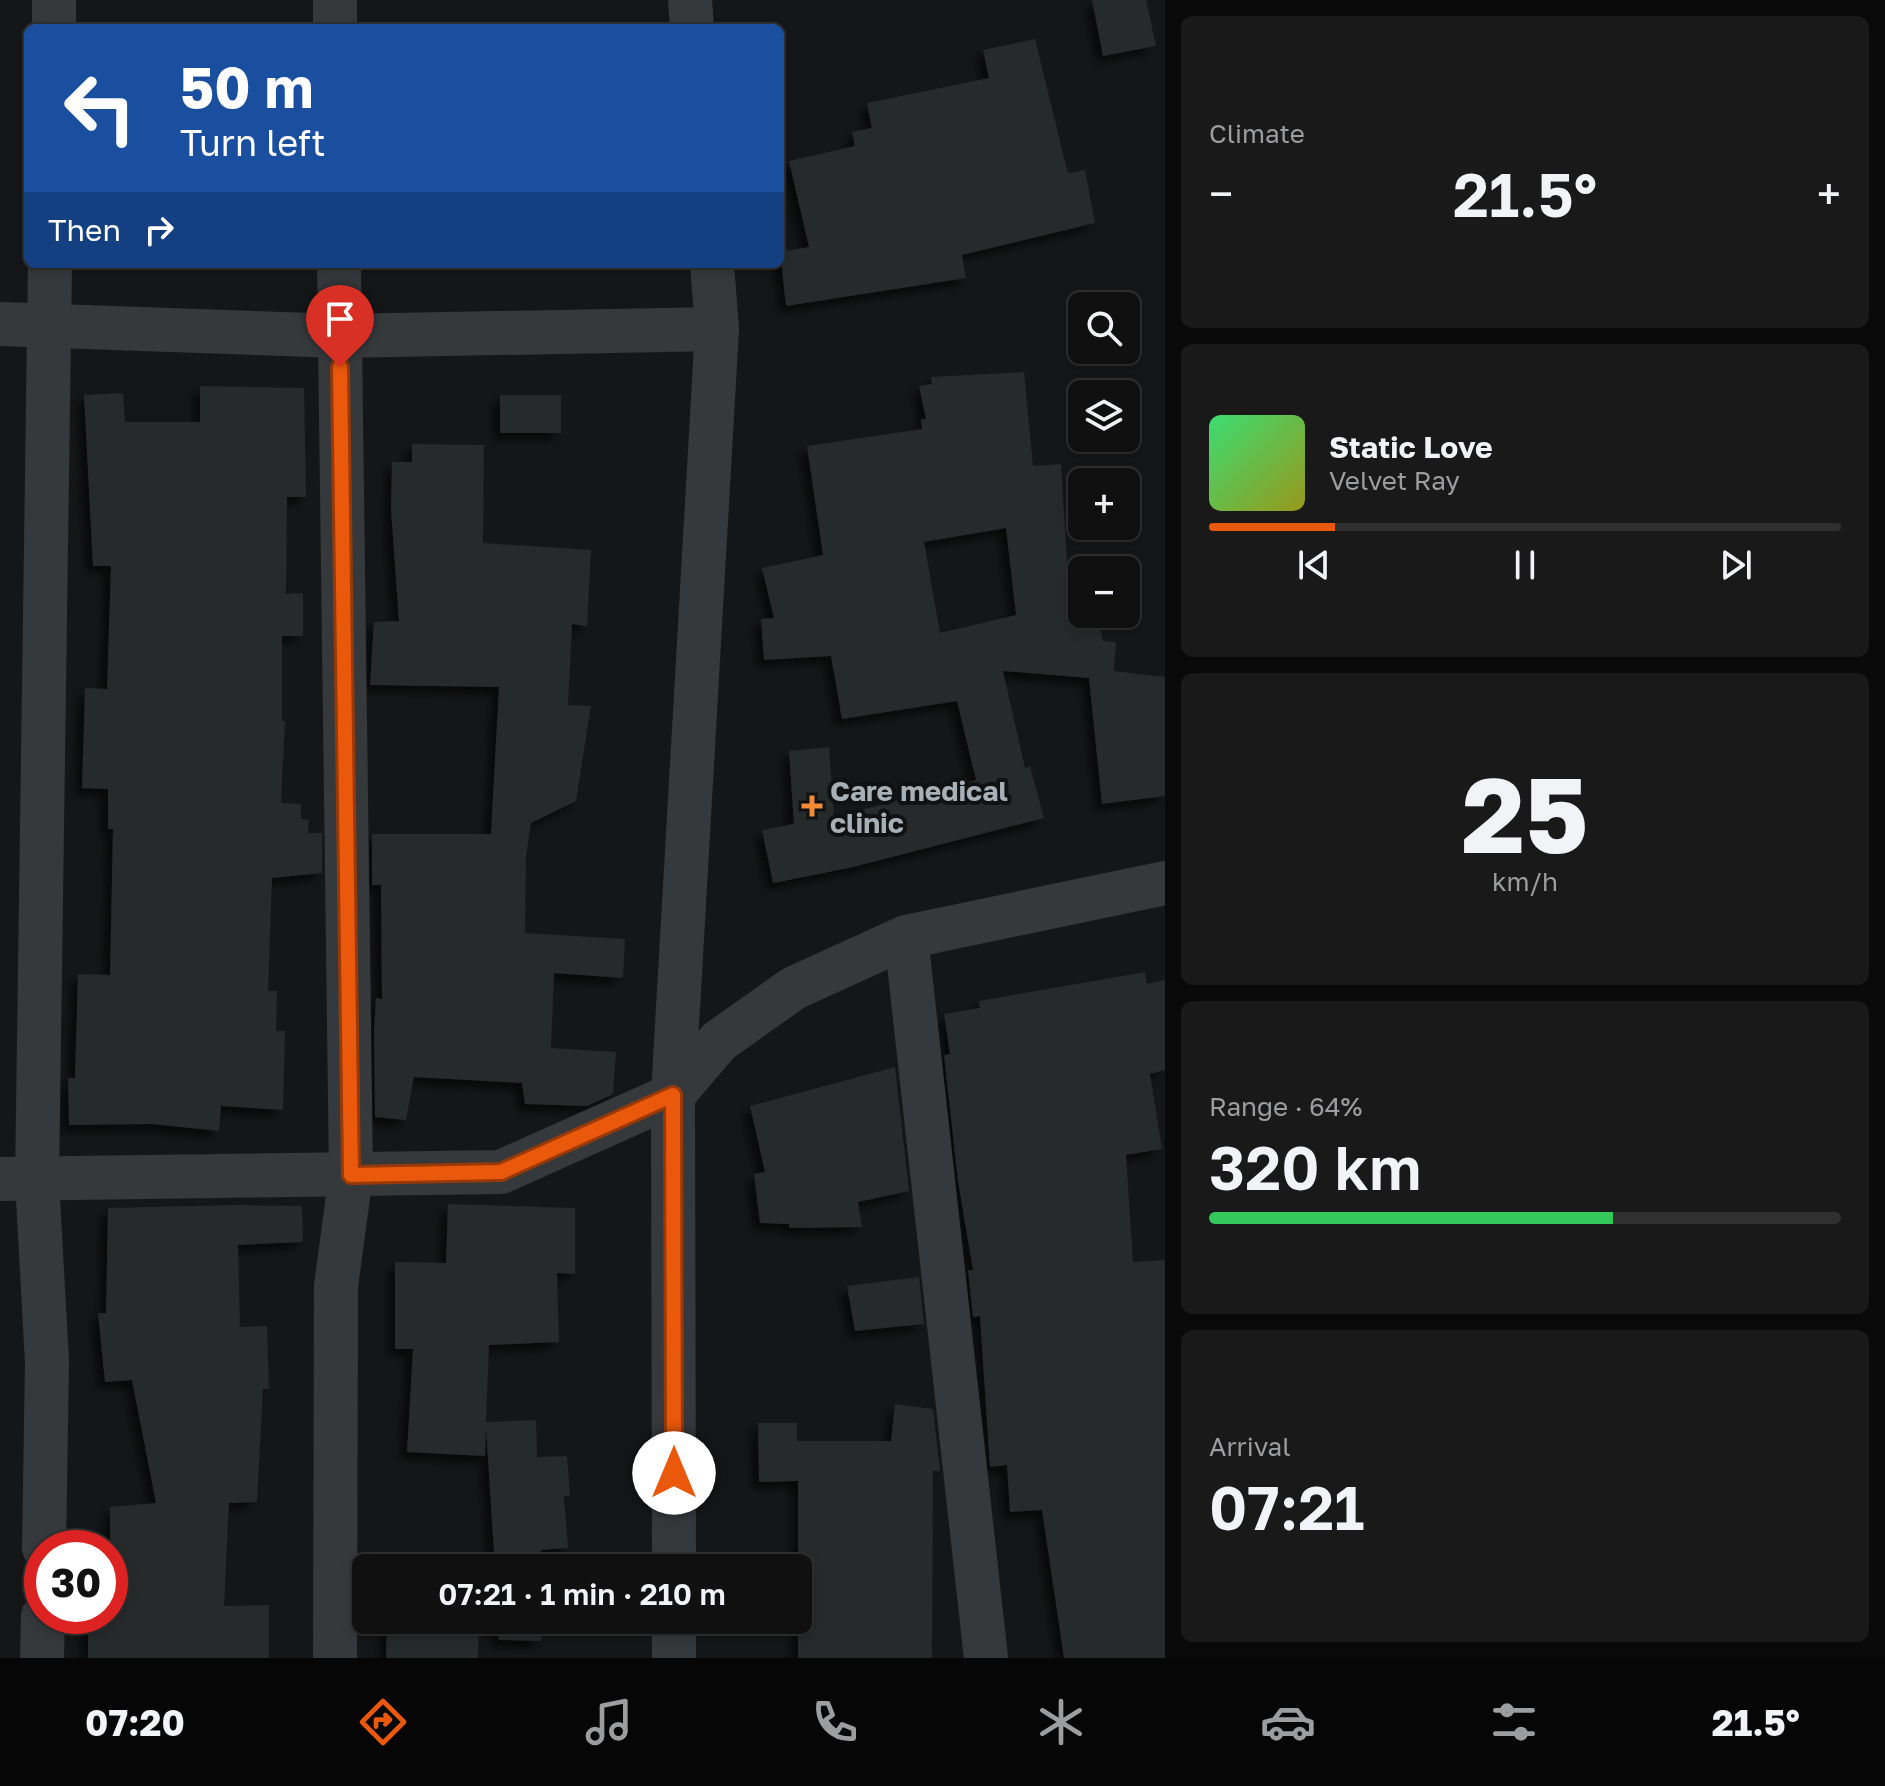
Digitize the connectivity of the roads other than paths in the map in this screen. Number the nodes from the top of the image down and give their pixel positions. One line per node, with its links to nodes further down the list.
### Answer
1 (54, 0): 4 (street)
2 (335, 0): 5 (street)
3 (690, 0): 6 (street)
4 (54, 24)
5 (335, 24)
6 (692, 24)
7 (50, 268): 11 (street)
8 (339, 268): 13 (street)
9 (712, 268): 12 (street)
10 (0, 324): 11 (street)
11 (49, 326): 13 (street); 18 (street)
12 (717, 329): 13 (street); 16 (street)
13 (340, 336): 17 (street)
14 (1165, 883): 15 (street)
15 (906, 937): 16 (street); 26 (street)
16 (673, 1095): 17 (street); 20 (street)
17 (351, 1175): 18 (street); 24 (street)
18 (18, 1180): 19 (street)
19 (44, 1530)
20 (674, 1554)
21 (43, 1634): 23 (street)
22 (674, 1634): 25 (street)
23 (42, 1658)
24 (335, 1658)
25 (674, 1658)
26 (986, 1658)

